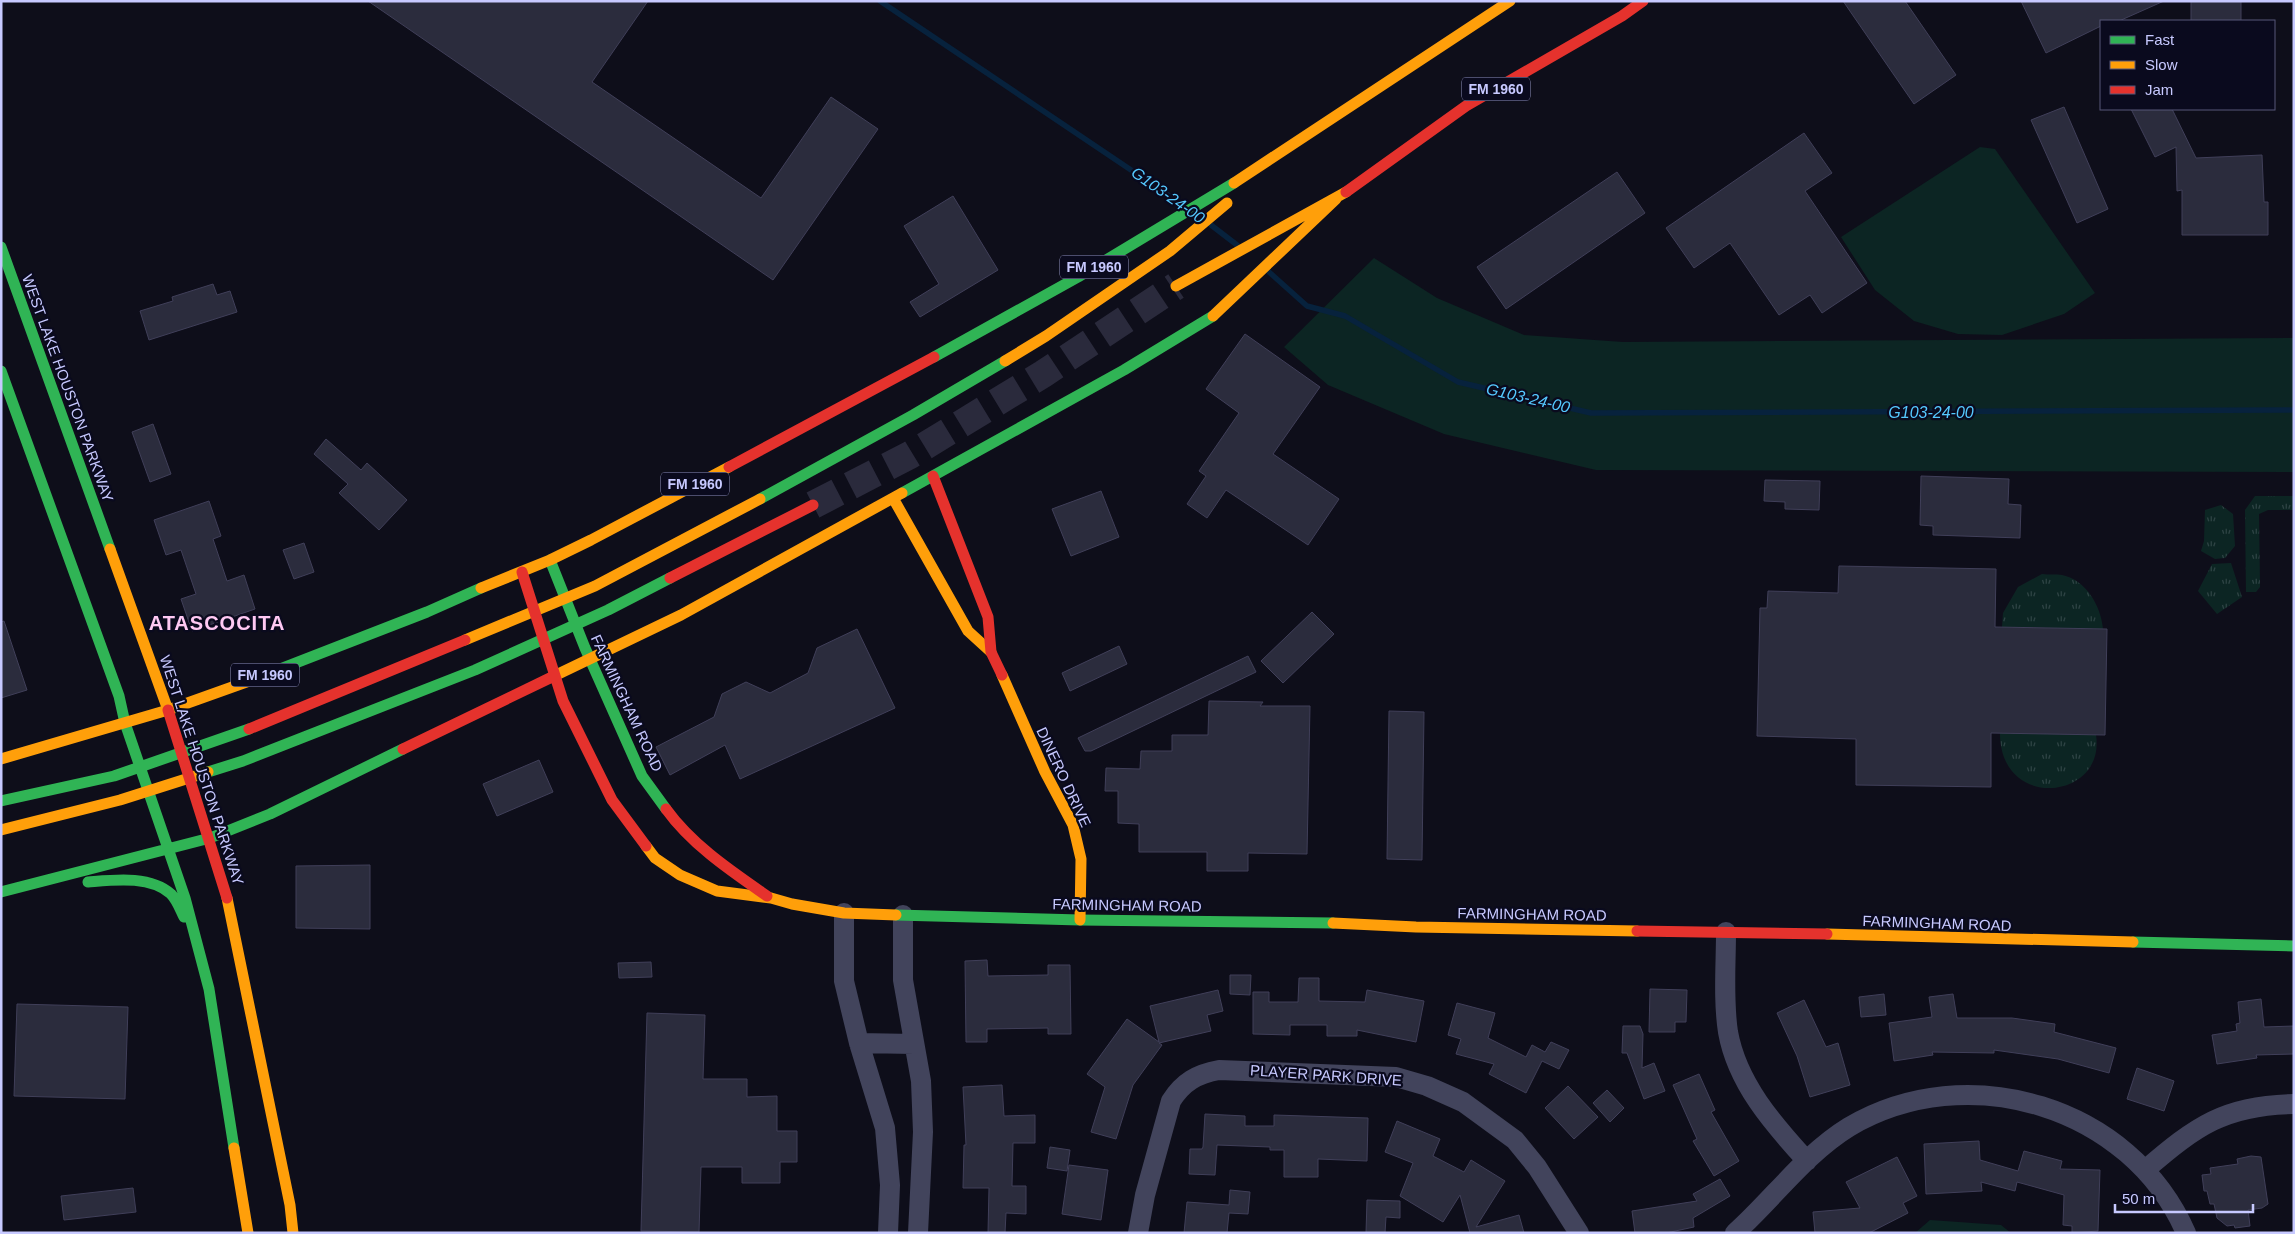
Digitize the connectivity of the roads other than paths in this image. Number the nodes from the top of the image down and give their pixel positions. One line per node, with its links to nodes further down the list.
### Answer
1 (1510, 1): 3 (main road, FM 1960 / FM 1960)
2 (1643, 1): 4 (main road, FM 1960 / FM 1960)
3 (1297, 144): 12 (main road, FM 1960 / FM 1960); 20 (main road, FM 1960)
4 (1336, 199): 7 (main road, FM 1960); 9 (main road, FM 1960 / FM 1960)
5 (1, 247): 6 (main road, WEST LAKE HOUSTON PARKWAY)
6 (4, 265): 17 (main road, WEST LAKE HOUSTON PARKWAY)
7 (1176, 286)
8 (1, 371): 18 (main road)
9 (933, 476): 10 (main road, FM 1960 / FM 1960); 14 (main road, DINERO DRIVE)
10 (893, 498): 14 (main road, DINERO DRIVE); 15 (main road, FM 1960 / FM 1960)
11 (813, 505): 21 (main road)
12 (550, 560): 13 (main road, FM 1960 / FM 1960); 15 (main road, FARMINGHAM ROAD)
13 (522, 572): 16 (main road, FARMINGHAM ROAD); 17 (main road, FM 1960 / FM 1960)
14 (991, 652): 31 (main road, DINERO DRIVE)
15 (590, 659): 16 (main road, FM 1960 / FM 1960); 25 (main road, FARMINGHAM ROAD)
16 (554, 676): 22 (main road, FM 1960 / FM 1960); 28 (main road, FARMINGHAM ROAD)
17 (168, 710): 18 (main road, FM 1960 / FM 1960); 22 (main road, WEST LAKE HOUSTON PARKWAY)
18 (125, 723): 19 (main road, FM 1960 / FM 1960); 23 (main road)
19 (1, 759)
20 (1, 801)
21 (1, 830)
22 (210, 838): 23 (main road, FM 1960 / FM 1960); 43 (main road, WEST LAKE HOUSTON PARKWAY)
23 (168, 850): 26 (main road, FM 1960 / FM 1960); 33 (main road)
24 (695, 858): 25 (main road)
25 (730, 870): 28 (main road, FARMINGHAM ROAD)
26 (17, 888): 27 (main road, FM 1960 / FM 1960); 33 (main road)
27 (1, 892)
28 (771, 898): 29 (main road, FARMINGHAM ROAD)
29 (844, 913): 30 (main road, FARMINGHAM ROAD); 35 (street)
30 (903, 915): 31 (main road, FARMINGHAM ROAD); 36 (street)
31 (1080, 920): 32 (main road, FARMINGHAM ROAD)
32 (1726, 932): 34 (main road, FARMINGHAM ROAD); 38 (street)
33 (195, 937): 42 (main road)
34 (2294, 946)
35 (859, 1042): 36 (street); 40 (street)
36 (914, 1044): 41 (street)
37 (2294, 1104): 39 (street)
38 (1807, 1161): 39 (street); 46 (street)
39 (2145, 1170): 47 (street)
40 (889, 1226): 41 (street)
41 (919, 1227)
42 (248, 1233)
43 (293, 1233)
44 (1138, 1233): 45 (street, PLAYER PARK DRIVE)
45 (1579, 1233)
46 (1735, 1233)
47 (2186, 1233)

